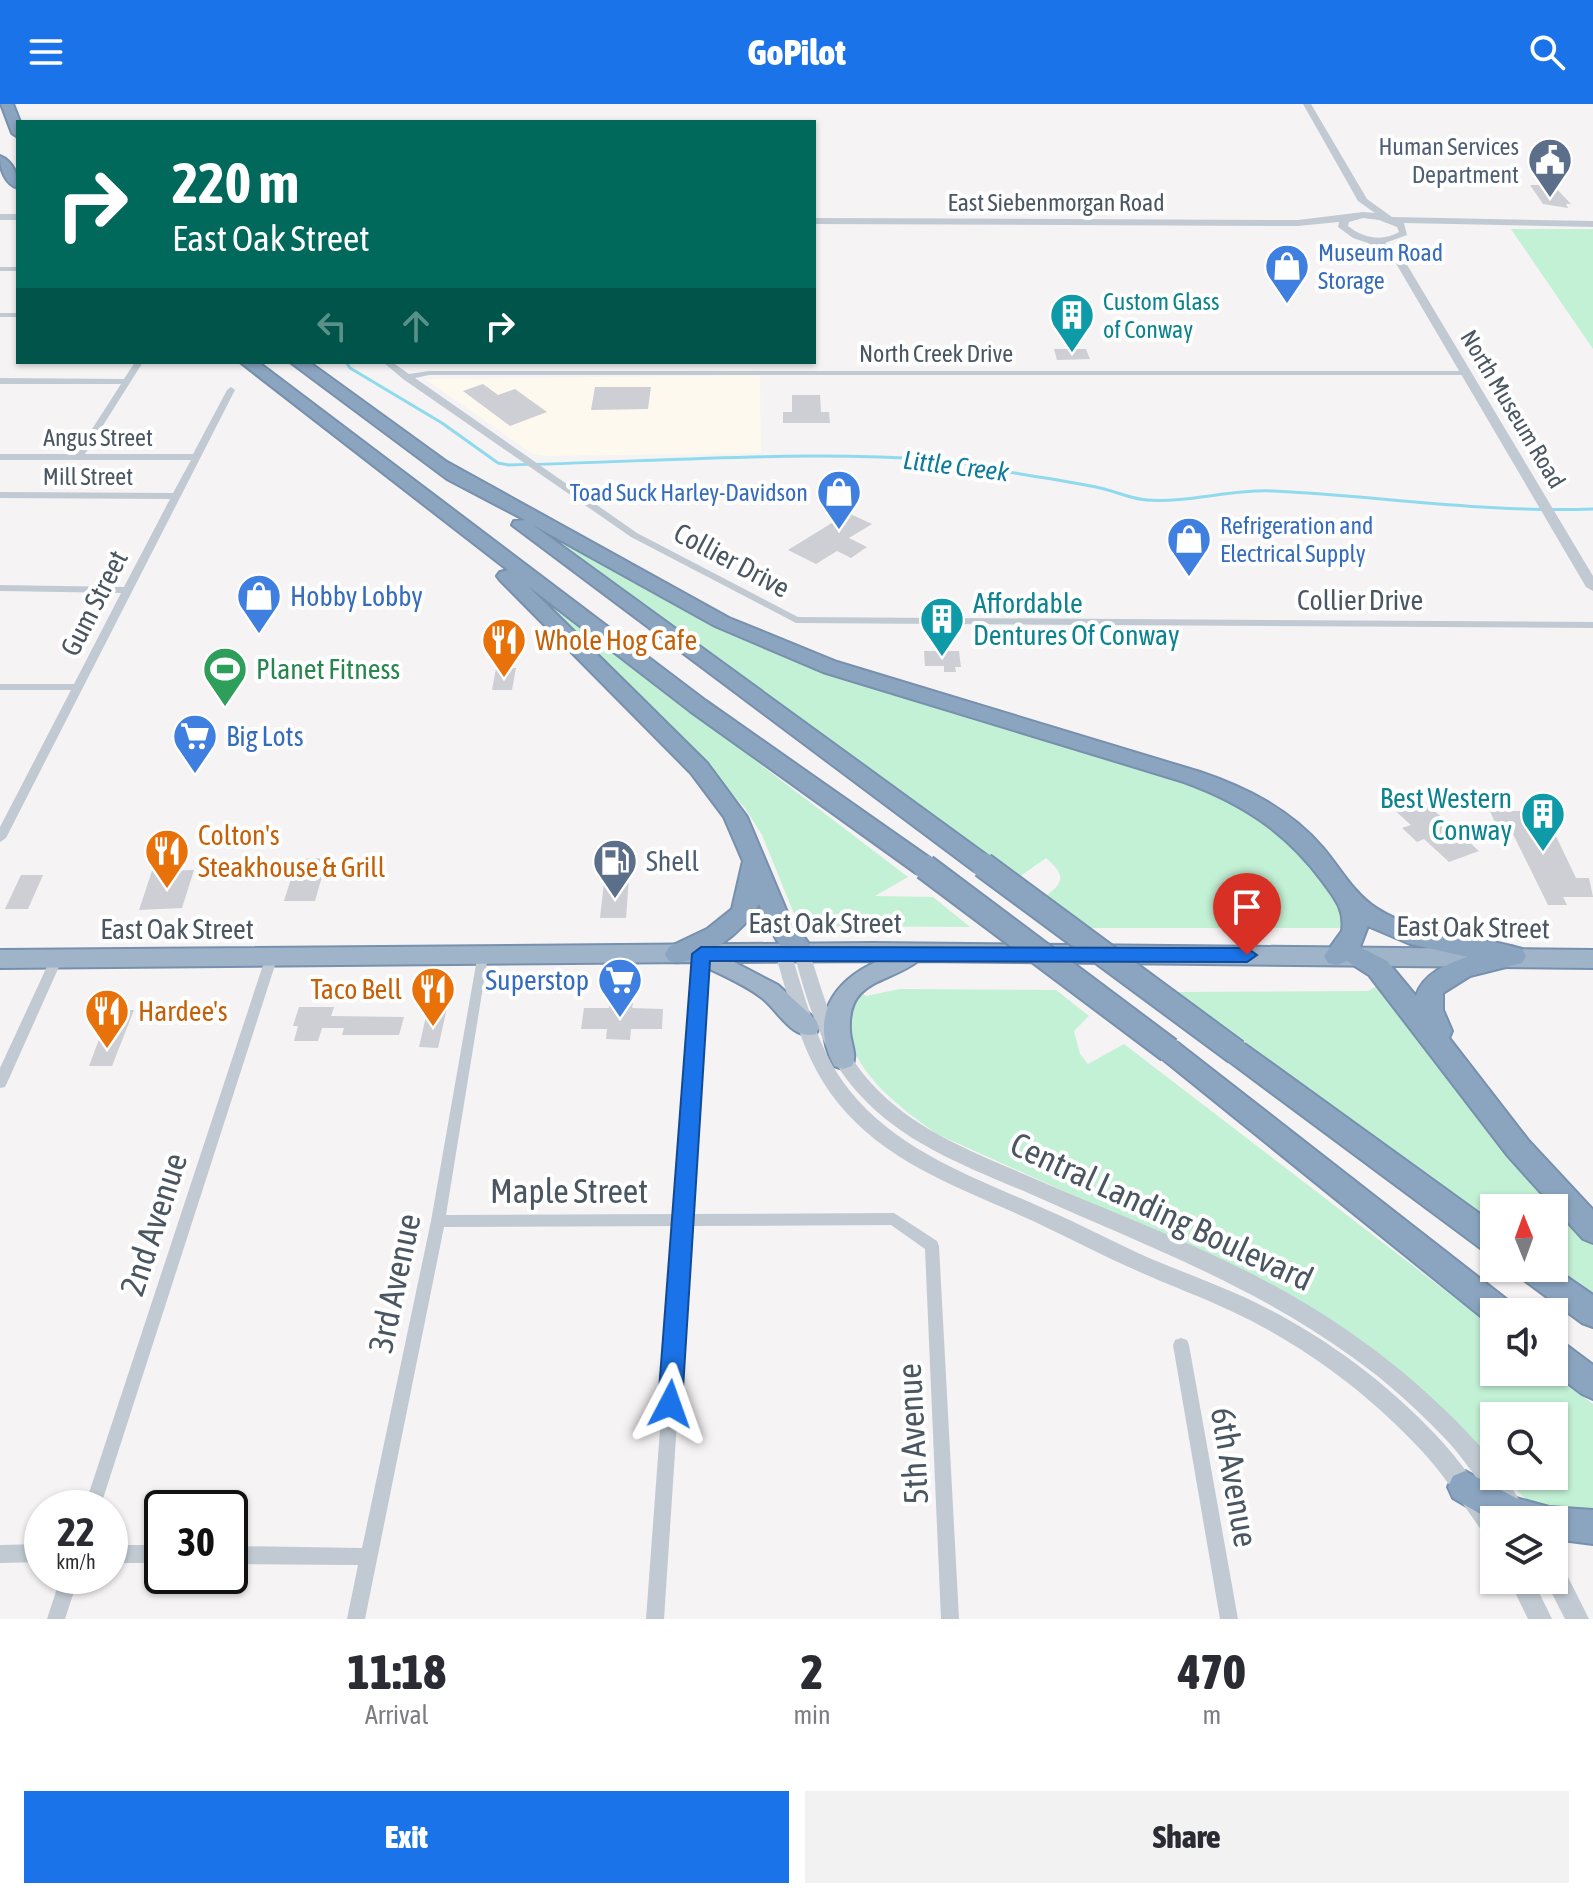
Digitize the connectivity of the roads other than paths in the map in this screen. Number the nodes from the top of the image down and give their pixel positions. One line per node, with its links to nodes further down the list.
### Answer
1 (7, 104): 3 (highway)
2 (1307, 104): 6 (street)
3 (16, 128)
4 (0, 160): 5 (highway)
5 (16, 181)
6 (1363, 201): 7 (street); 8 (street)
7 (1352, 217): 8 (street, East Siebenmorgan Road); 10 (street, East Siebenmorgan Road); 13 (street)
8 (1391, 220): 11 (street); 14 (street)
9 (816, 221): 10 (street, East Siebenmorgan Road)
10 (1298, 223): 13 (street, East Siebenmorgan Road)
11 (1445, 224): 12 (street); 14 (street)
12 (1593, 224)
13 (1352, 235): 15 (street, East Siebenmorgan Road)
14 (1402, 235): 15 (street); 16 (street)
15 (1371, 240): 16 (street)
16 (1395, 253): 21 (street, North Museum Road)
17 (138, 364): 24 (street)
18 (251, 364): 32 (highway)
19 (301, 364): 29 (highway)
20 (390, 364): 22 (street, Collier Drive)
21 (1466, 373): 22 (street, North Creek Drive); 33 (street, North Museum Road)
22 (406, 377): 36 (street, Collier Drive)
23 (0, 381): 24 (street)
24 (128, 382): 27 (street)
25 (231, 390): 28 (street, Gum Street)
26 (0, 457): 27 (street, Angus Street)
27 (79, 457): 28 (street, Angus Street)
28 (196, 457): 31 (street, Gum Street)
29 (441, 466): 42 (highway); 60 (highway, bridge)
30 (0, 495): 31 (street, Mill Street)
31 (176, 496): 35 (street, Gum Street)
32 (437, 506): 41 (highway); 63 (highway, bridge)
33 (1593, 587)
34 (0, 588): 35 (street)
35 (128, 590): 38 (street, Gum Street)
36 (1593, 625)
37 (0, 687): 38 (street)
38 (78, 687): 39 (street, Gum Street)
39 (6, 813): 40 (street, Gum Street)
40 (0, 838)
41 (755, 862): 43 (highway); 45 (highway)
42 (1351, 900): 47 (highway); 48 (highway)
43 (793, 953): 44 (highway, East Oak Street); 45 (highway, East Oak Street); 53 (street, Central Landing Boulevard); 54 (street, Central Landing Boulevard)
44 (920, 953): 47 (highway, East Oak Street); 54 (highway)
45 (690, 954): 46 (highway, East Oak Street); 53 (highway); 57 (street)
46 (482, 956): 50 (highway, East Oak Street); 58 (street, 3rd Avenue)
47 (1347, 956): 48 (highway, East Oak Street); 56 (highway)
48 (1513, 956): 51 (highway, East Oak Street); 56 (highway)
49 (0, 959): 52 (highway, East Oak Street)
50 (271, 959): 52 (highway, East Oak Street); 69 (street, 2nd Avenue)
51 (1593, 959)
52 (56, 960): 55 (street)
53 (807, 1027): 68 (street, Central Landing Boulevard)
54 (843, 1059): 71 (street, Central Landing Boulevard)
55 (0, 1083)
56 (1474, 1088): 59 (highway)
57 (683, 1219): 58 (street, Maple Street); 61 (street, Maple Street); 83 (street)
58 (438, 1221): 77 (street, 3rd Avenue)
59 (1593, 1230)
60 (1480, 1231)
61 (932, 1246): 84 (street, 5th Avenue)
62 (1550, 1282): 64 (highway)
63 (1481, 1298)
64 (1593, 1313)
65 (1181, 1345): 85 (street, 6th Avenue)
66 (1568, 1365): 67 (highway)
67 (1593, 1384)
68 (1465, 1487): 70 (highway)
69 (98, 1490)
70 (1494, 1506)
71 (1509, 1506)
72 (1568, 1524): 73 (highway)
73 (1593, 1527)
74 (24, 1553): 75 (street)
75 (0, 1554)
76 (248, 1555): 77 (street)
77 (368, 1557): 82 (street, 3rd Avenue)
78 (64, 1594): 81 (street)
79 (1528, 1594): 86 (street)
80 (1564, 1594): 87 (street)
81 (56, 1619)
82 (356, 1619)
83 (655, 1619)
84 (950, 1619)
85 (1229, 1619)
86 (1540, 1619)
87 (1577, 1619)

